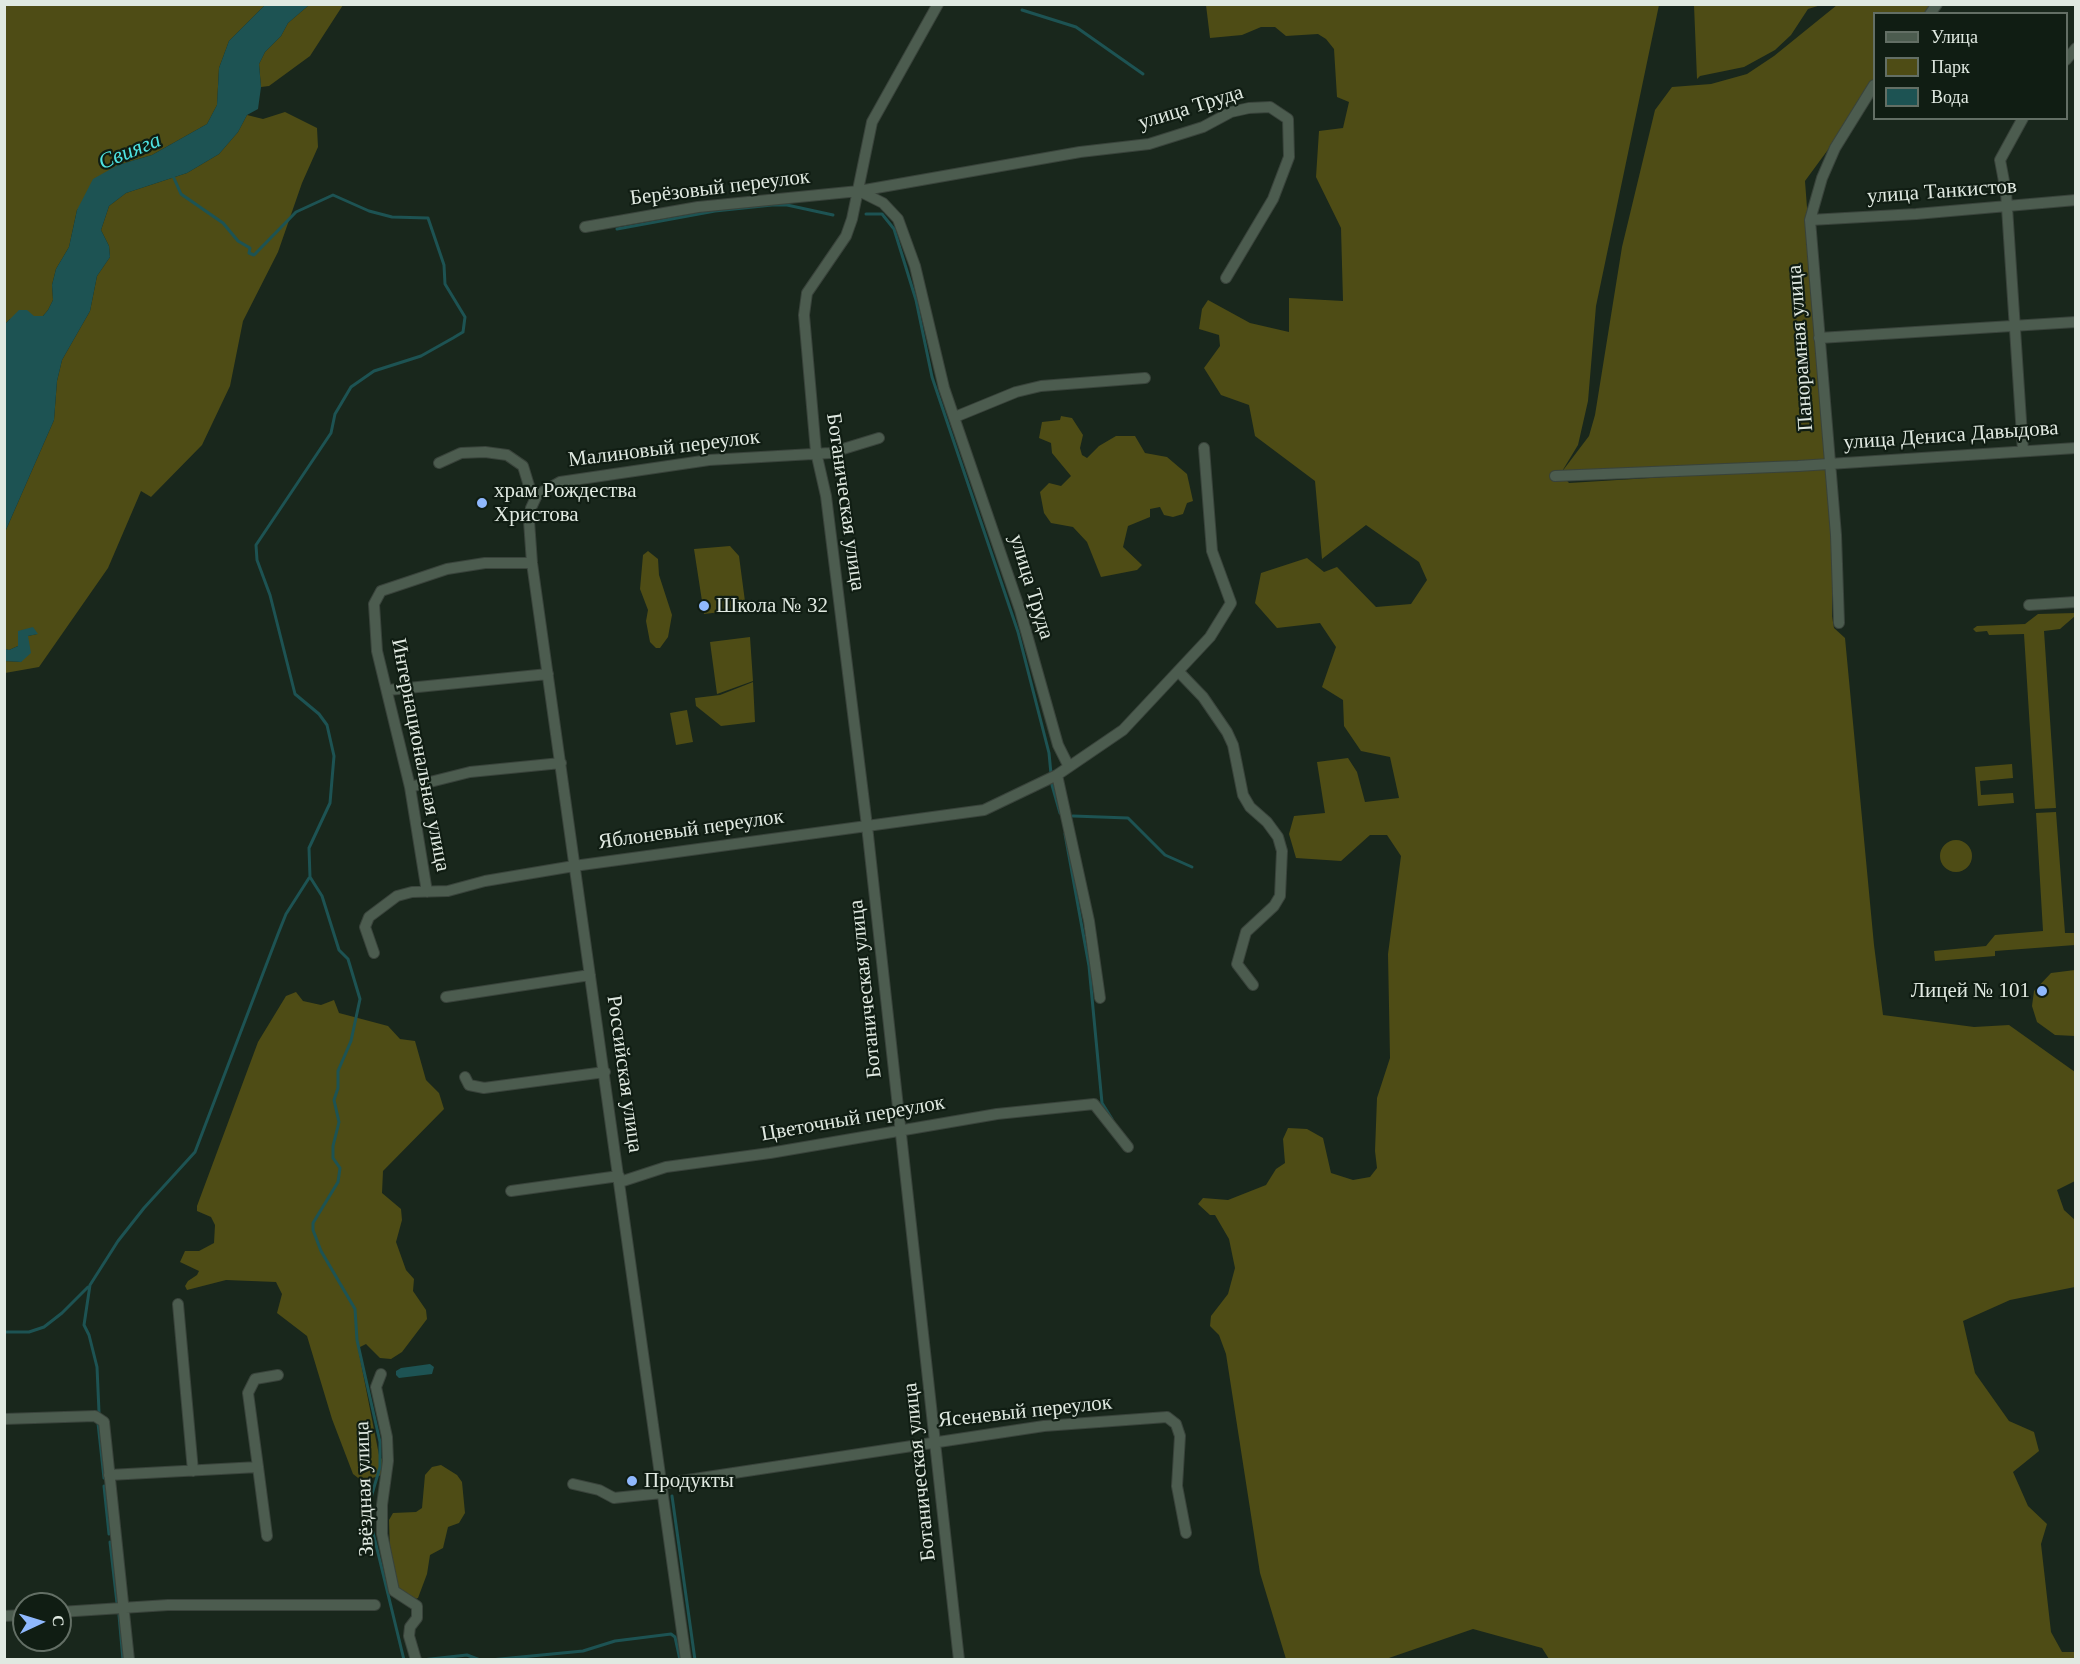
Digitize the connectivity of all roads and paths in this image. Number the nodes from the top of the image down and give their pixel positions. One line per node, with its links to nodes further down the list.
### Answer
1 (938, 4): 4 (street)
2 (1873, 88): 7 (street, Панорамная улица)
3 (2023, 120): 6 (street)
4 (859, 191): 8 (street, Берёзовый переулок); 9 (street, улица Труда); 14 (street, улица Труда); 19 (street, Ботаническая улица)
5 (2076, 200): 6 (street, улица Танкистов)
6 (2006, 207): 7 (street, улица Танкистов); 11 (street)
7 (1810, 220): 12 (street, Панорамная улица)
8 (585, 227)
9 (1226, 278)
10 (2076, 322): 11 (street)
11 (2014, 326): 12 (street); 18 (street)
12 (1819, 338): 21 (street, Панорамная улица)
13 (1145, 378): 14 (street)
14 (955, 417): 32 (street, улица Труда)
15 (879, 438): 19 (street, Малиновый переулок)
16 (1204, 448): 28 (street, Яблоневый переулок)
17 (2076, 448): 18 (street, улица Дениса Давыдова)
18 (2023, 451): 21 (street, улица Дениса Давыдова)
19 (816, 452): 23 (street, Малиновый переулок); 35 (street, Ботаническая улица)
20 (439, 463): 23 (street)
21 (1830, 464): 22 (street, улица Дениса Давыдова); 27 (street, Панорамная улица)
22 (1555, 476)
23 (537, 495): 24 (street, Российская улица)
24 (532, 563): 29 (street, Российская улица); 30 (street, Интернациональная улица)
25 (2076, 602): 26 (street)
26 (2029, 605)
27 (1839, 623)
28 (1178, 671): 32 (street, Яблоневый переулок); 40 (street)
29 (548, 674): 30 (street); 31 (street, Российская улица)
30 (388, 690): 34 (street, Интернациональная улица)
31 (561, 763): 34 (street); 36 (street, Российская улица)
32 (1069, 767): 33 (street, Яблоневый переулок)
33 (1057, 775): 35 (street, Яблоневый переулок); 42 (street)
34 (410, 787): 37 (street, Интернациональная улица)
35 (867, 826): 36 (street, Яблоневый переулок); 45 (street, Ботаническая улица)
36 (574, 866): 37 (street, Яблоневый переулок); 39 (street, Российская улица)
37 (427, 891): 38 (street, Яблоневый переулок)
38 (374, 953)
39 (590, 975): 41 (street); 43 (street, Российская улица)
40 (1253, 985)
41 (446, 998)
42 (1100, 998)
43 (605, 1072): 44 (street); 47 (street, Российская улица)
44 (465, 1077)
45 (901, 1130): 46 (street, Цветочный переулок); 47 (street, Цветочный переулок); 53 (street, Ботаническая улица)
46 (1128, 1147)
47 (620, 1179): 48 (street, Цветочный переулок); 58 (street, Российская улица)
48 (511, 1191)
49 (178, 1304): 55 (street)
50 (381, 1374): 65 (street, Звёздная улица)
51 (278, 1375): 54 (street)
52 (4, 1419): 56 (street)
53 (936, 1441): 58 (street, Ясеневый переулок); 59 (street, Ясеневый переулок); 67 (street, Ботаническая улица)
54 (258, 1467): 55 (street); 60 (street)
55 (193, 1471): 56 (street)
56 (109, 1475): 62 (street)
57 (573, 1484): 58 (street, Ясеневый переулок)
58 (661, 1488): 66 (street, Российская улица)
59 (1186, 1533)
60 (267, 1536)
61 (375, 1605): 62 (street)
62 (125, 1608): 63 (street); 64 (street)
63 (72, 1611)
64 (129, 1659)
65 (416, 1659)
66 (686, 1659)
67 (959, 1659)

